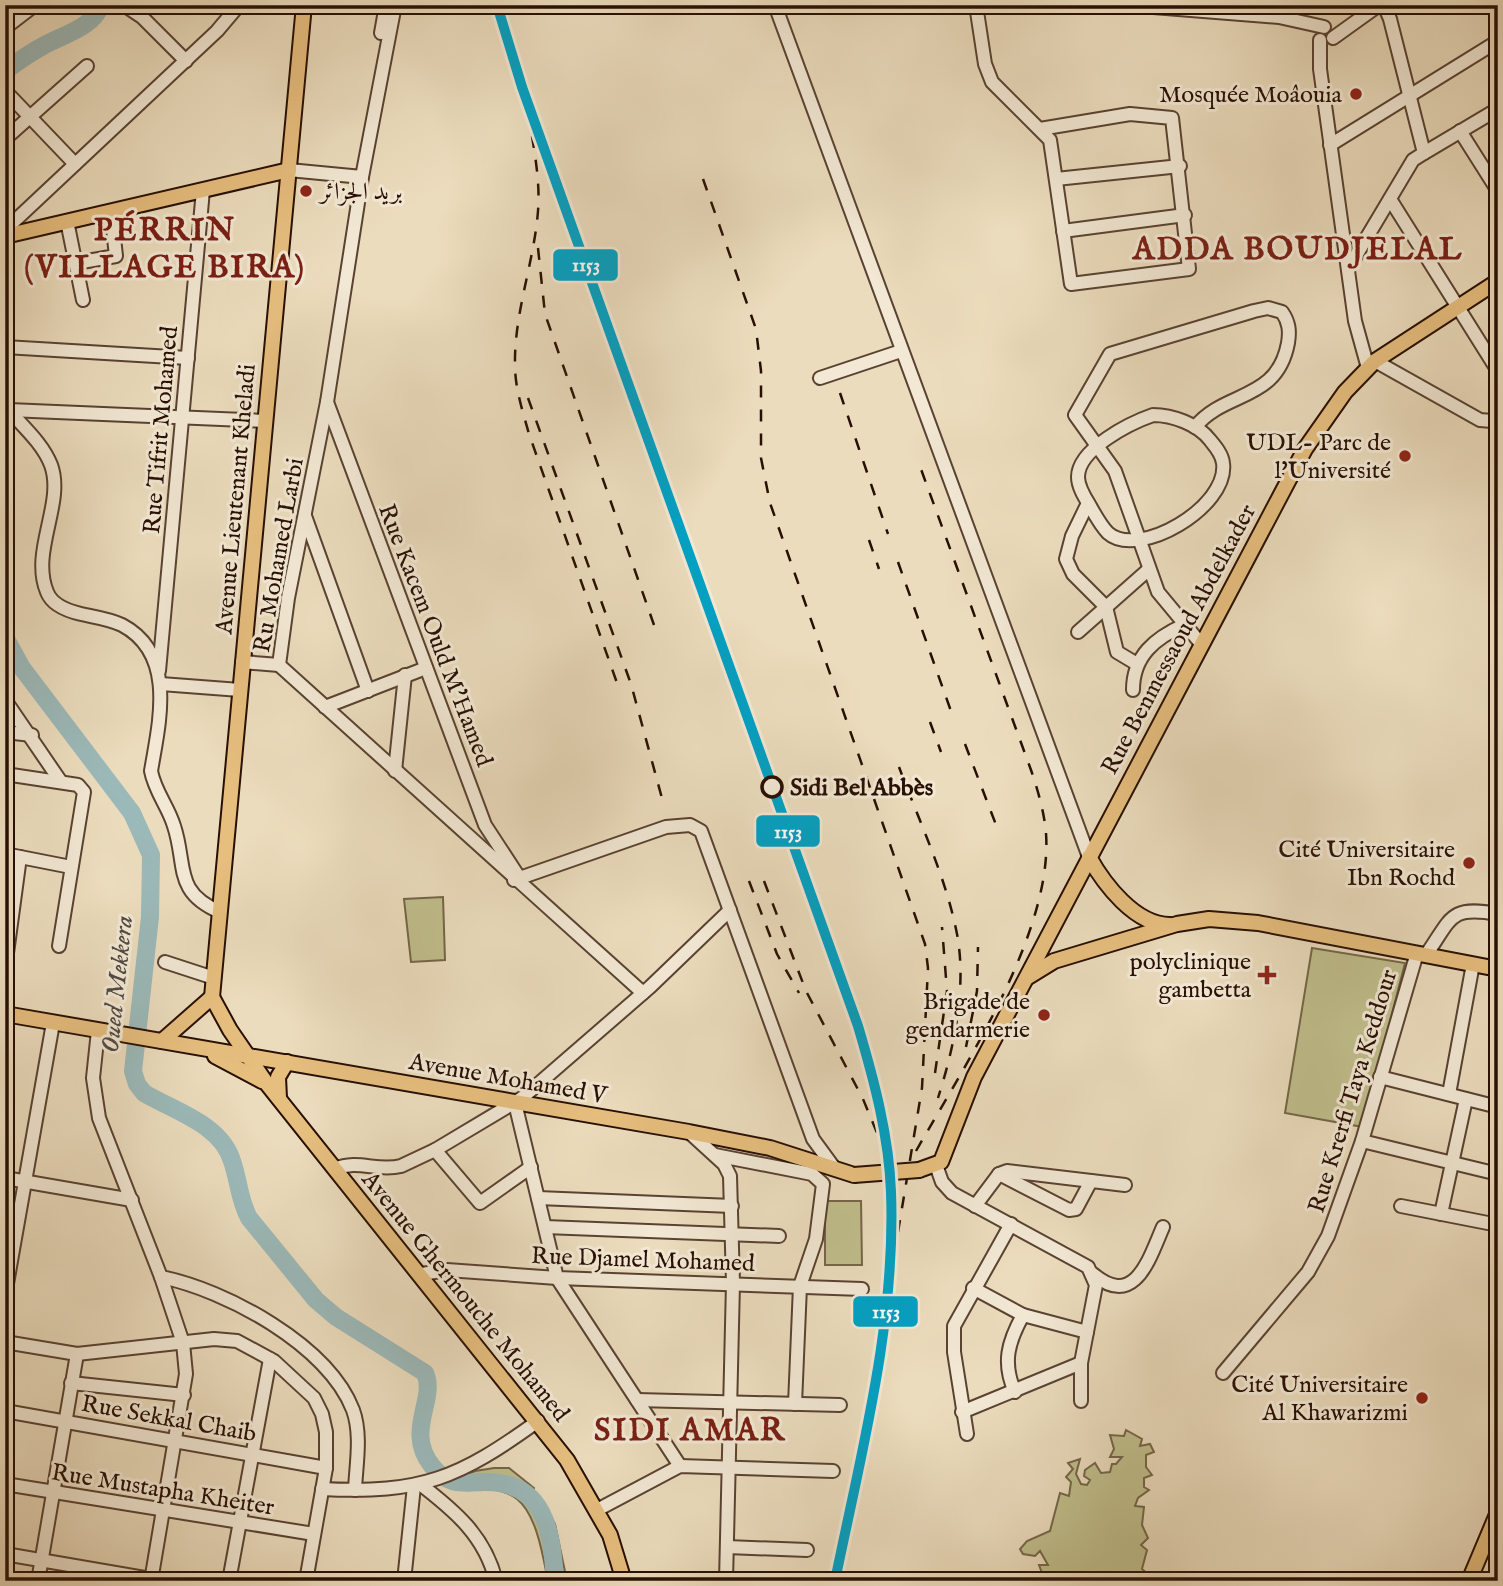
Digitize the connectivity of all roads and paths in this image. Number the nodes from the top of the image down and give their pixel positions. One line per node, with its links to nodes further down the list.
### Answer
1 (35, 5): 13 (street)
2 (124, 5): 12 (street)
3 (150, 5): 12 (street)
4 (239, 5): 16 (street)
5 (304, 5): 30 (main road, Avenue Lieutenant Kheladi)
6 (386, 5): 18 (street)
7 (395, 5): 18 (street)
8 (775, 5): 48 (street)
9 (976, 5): 23 (street)
10 (1128, 5): 14 (street)
11 (1382, 5): 14 (street); 20 (street)
12 (142, 17): 16 (street)
13 (5, 28)
14 (1326, 35): 26 (street)
15 (1498, 41): 20 (street)
16 (186, 61): 28 (street)
17 (87, 66): 22 (street)
18 (379, 81): 31 (street, Ru Mohamed Larbi)
19 (10, 96): 22 (street)
20 (1409, 97): 26 (street); 27 (street)
21 (1498, 109): 24 (street)
22 (30, 117): 25 (street); 28 (street)
23 (1040, 129): 29 (street); 32 (street)
24 (1460, 131): 27 (street); 33 (street)
25 (5, 139)
26 (1330, 145): 43 (street)
27 (1423, 153): 35 (street)
28 (75, 164): 39 (street)
29 (1180, 166): 32 (street); 37 (street)
30 (289, 170): 31 (street); 34 (main road); 57 (main road, Avenue Lieutenant Kheladi)
31 (362, 177): 53 (street, Ru Mohamed Larbi)
32 (1056, 180): 40 (street)
33 (1496, 184)
34 (204, 190): 36 (main road); 49 (street, Rue Tifrit Mohamed)
35 (1390, 199): 43 (street); 46 (street)
36 (111, 211): 38 (main road); 42 (street)
37 (1185, 215): 40 (street); 40 (street)
38 (67, 221): 41 (main road); 42 (street)
39 (5, 230)
40 (1063, 231)
41 (5, 236)
42 (76, 263): 45 (street)
43 (1348, 269): 50 (street)
44 (1498, 281): 46 (main road, Rue Benmessaoud Abdelkader)
45 (83, 300)
46 (1458, 307): 50 (main road, Rue Benmessaoud Abdelkader); 51 (street)
47 (5, 347): 49 (street)
48 (901, 351): 52 (street); 86 (street)
49 (188, 358): 55 (street, Rue Tifrit Mohamed)
50 (1372, 365): 56 (street); 67 (main road, Rue Benmessaoud Abdelkader)
51 (1498, 371)
52 (820, 378)
53 (327, 402): 61 (street, Ru Mohamed Larbi); 71 (street, Rue Kacem Ould M'Hamed)
54 (7, 408): 55 (street); 73 (street)
55 (183, 416): 57 (street); 73 (street, Rue Tifrit Mohamed)
56 (1498, 418)
57 (265, 421): 68 (main road, Avenue Lieutenant Kheladi)
58 (1195, 427): 59 (street); 59 (street); 62 (street)
59 (1097, 446): 60 (street); 62 (street)
60 (1088, 503): 62 (street); 64 (street)
61 (304, 514): 70 (street, Ru Mohamed Larbi); 76 (street)
62 (1138, 540): 63 (street)
63 (1148, 570): 64 (street); 65 (street)
64 (1107, 607): 66 (street); 69 (street)
65 (1184, 625): 67 (street); 69 (street)
66 (1078, 632)
67 (1202, 645): 86 (main road, Rue Benmessaoud Abdelkader)
68 (242, 663): 70 (street); 74 (main road, Avenue Lieutenant Kheladi)
69 (1137, 664): 75 (street)
70 (279, 665): 78 (street, Ru Mohamed Larbi)
71 (426, 668): 72 (street); 88 (street, Rue Kacem Ould M'Hamed)
72 (405, 675): 76 (street); 81 (street)
73 (159, 679): 74 (street); 90 (street, Rue Tifrit Mohamed)
74 (240, 690): 90 (main road, Avenue Lieutenant Kheladi)
75 (1133, 690)
76 (368, 691): 78 (street)
77 (5, 700): 80 (street)
78 (325, 707): 81 (street, Ru Mohamed Larbi)
79 (5, 732): 80 (street)
80 (32, 735): 83 (street)
81 (395, 771): 88 (street, Ru Mohamed Larbi)
82 (5, 774): 83 (street)
83 (61, 782): 87 (street)
84 (5, 854): 85 (street)
85 (20, 857): 87 (street); 92 (street)
86 (1088, 857): 93 (main road); 95 (main road, Rue Benmessaoud Abdelkader)
87 (71, 866): 94 (street)
88 (517, 879): 89 (street); 104 (street, Ru Mohamed Larbi)
89 (730, 910): 104 (street); 128 (street)
90 (220, 912): 102 (main road, Avenue Lieutenant Kheladi)
91 (1498, 915): 96 (street, Rue Krerfi Taya Keddour)
92 (8, 920): 100 (street)
93 (1177, 924): 96 (main road); 97 (main road)
94 (59, 946)
95 (1042, 951): 97 (main road); 103 (main road, Rue Benmessaoud Abdelkader)
96 (1421, 954): 99 (main road); 113 (street, Rue Krerfi Taya Keddour)
97 (1054, 961): 103 (main road)
98 (165, 962): 102 (street)
99 (1473, 964): 101 (main road); 115 (street)
100 (5, 968)
101 (1498, 969)
102 (214, 978): 105 (main road, Avenue Lieutenant Kheladi)
103 (1027, 978): 125 (main road, Rue Benmessaoud Abdelkader)
104 (643, 993): 118 (street)
105 (212, 997): 109 (main road); 111 (main road, Avenue Ghermouche Mohamed)
106 (5, 1014): 107 (main road)
107 (53, 1023): 108 (main road); 132 (street)
108 (99, 1031): 109 (main road, Avenue Mohamed V); 136 (street)
109 (156, 1040): 110 (main road, Avenue Mohamed V)
110 (191, 1046): 111 (main road, Avenue Mohamed V); 114 (main road)
111 (247, 1055): 112 (main road, Avenue Mohamed V); 114 (main road, Avenue Ghermouche Mohamed)
112 (287, 1062): 117 (main road); 118 (main road, Avenue Mohamed V)
113 (1380, 1076): 115 (street); 121 (street, Rue Krerfi Taya Keddour)
114 (267, 1084): 117 (main road, Avenue Ghermouche Mohamed)
115 (1449, 1094): 116 (street)
116 (1466, 1099): 119 (street); 124 (street)
117 (280, 1100): 127 (main road, Avenue Ghermouche Mohamed)
118 (515, 1102): 120 (main road, Avenue Mohamed V); 122 (street); 126 (street)
119 (1498, 1107)
120 (689, 1132): 123 (street); 128 (main road, Avenue Mohamed V)
121 (1362, 1141): 124 (street); 163 (street, Rue Krerfi Taya Keddour)
122 (435, 1150): 126 (street); 127 (street)
123 (715, 1155): 137 (street); 152 (street)
124 (1450, 1163): 130 (street); 140 (street)
125 (936, 1165): 128 (main road, Avenue Mohamed V, bridge); 138 (street)
126 (531, 1167): 135 (street)
127 (335, 1169): 147 (main road, Avenue Ghermouche Mohamed)
128 (835, 1169)
129 (999, 1174): 133 (street); 133 (street); 138 (street)
130 (1498, 1174)
131 (5, 1178): 132 (street)
132 (25, 1181): 136 (street); 155 (street)
133 (1091, 1181): 134 (street)
134 (1125, 1185)
135 (538, 1198): 137 (street); 143 (street)
136 (132, 1200): 149 (street)
137 (732, 1206): 145 (street)
138 (975, 1206): 141 (street)
139 (1401, 1206): 140 (street)
140 (1441, 1214): 142 (street)
141 (1011, 1224): 148 (street); 153 (street)
142 (1498, 1225)
143 (545, 1227): 145 (street); 150 (street)
144 (1163, 1227): 148 (street)
145 (733, 1234): 146 (street); 151 (street)
146 (779, 1236)
147 (422, 1274): 150 (street, Rue Djamel Mohamed); 175 (main road, Avenue Ghermouche Mohamed)
148 (1093, 1274): 157 (street)
149 (161, 1277): 159 (street); 186 (street)
150 (557, 1278): 151 (street, Rue Djamel Mohamed); 167 (street)
151 (733, 1283): 152 (street, Rue Djamel Mohamed); 169 (street)
152 (800, 1286): 154 (street, Rue Djamel Mohamed); 170 (street)
153 (973, 1288): 156 (street); 173 (street)
154 (862, 1289)
155 (5, 1295)
156 (1023, 1315): 157 (street); 165 (street)
157 (1087, 1332): 162 (street)
158 (5, 1342): 160 (street)
159 (183, 1343): 160 (street); 161 (street); 166 (street)
160 (76, 1354): 164 (street)
161 (270, 1359): 178 (street); 181 (street)
162 (1081, 1363): 165 (street); 168 (street)
163 (1223, 1373)
164 (71, 1383): 166 (street); 174 (street)
165 (1015, 1392): 173 (street)
166 (184, 1395): 177 (street)
167 (637, 1400): 169 (street); 179 (street)
168 (1081, 1401)
169 (730, 1404): 170 (street); 180 (street)
170 (795, 1404): 171 (street)
171 (839, 1405)
172 (5, 1411): 174 (street, Rue Sekkal Chaib)
173 (962, 1412): 176 (street)
174 (65, 1421): 177 (street, Rue Sekkal Chaib); 187 (street)
175 (538, 1421): 184 (street); 189 (main road, Avenue Ghermouche Mohamed)
176 (967, 1434)
177 (176, 1441): 178 (street, Rue Sekkal Chaib); 188 (street)
178 (252, 1454): 181 (street, Rue Sekkal Chaib); 191 (street)
179 (680, 1466): 180 (street); 189 (street)
180 (729, 1467): 182 (street); 193 (street)
181 (326, 1468): 185 (street)
182 (833, 1471)
183 (5, 1484): 187 (street, Rue Mustapha Kheiter)
184 (422, 1484): 186 (street); 201 (street); 202 (street)
185 (322, 1489): 186 (street); 192 (street)
186 (355, 1490)
187 (53, 1492): 188 (street, Rue Mustapha Kheiter); 196 (street)
188 (163, 1510): 191 (street, Rue Mustapha Kheiter); 197 (street)
189 (597, 1510): 203 (main road, Avenue Ghermouche Mohamed)
190 (1498, 1512): 205 (main road)
191 (239, 1522): 192 (street, Rue Mustapha Kheiter); 199 (street)
192 (314, 1534): 200 (street)
193 (727, 1547): 194 (street); 204 (street)
194 (807, 1550)
195 (5, 1554): 196 (street)
196 (42, 1560): 197 (street); 198 (street)
197 (155, 1580)
198 (38, 1581)
199 (229, 1581)
200 (306, 1581)
201 (404, 1581)
202 (496, 1581)
203 (624, 1581)
204 (726, 1581)
205 (1469, 1581)

